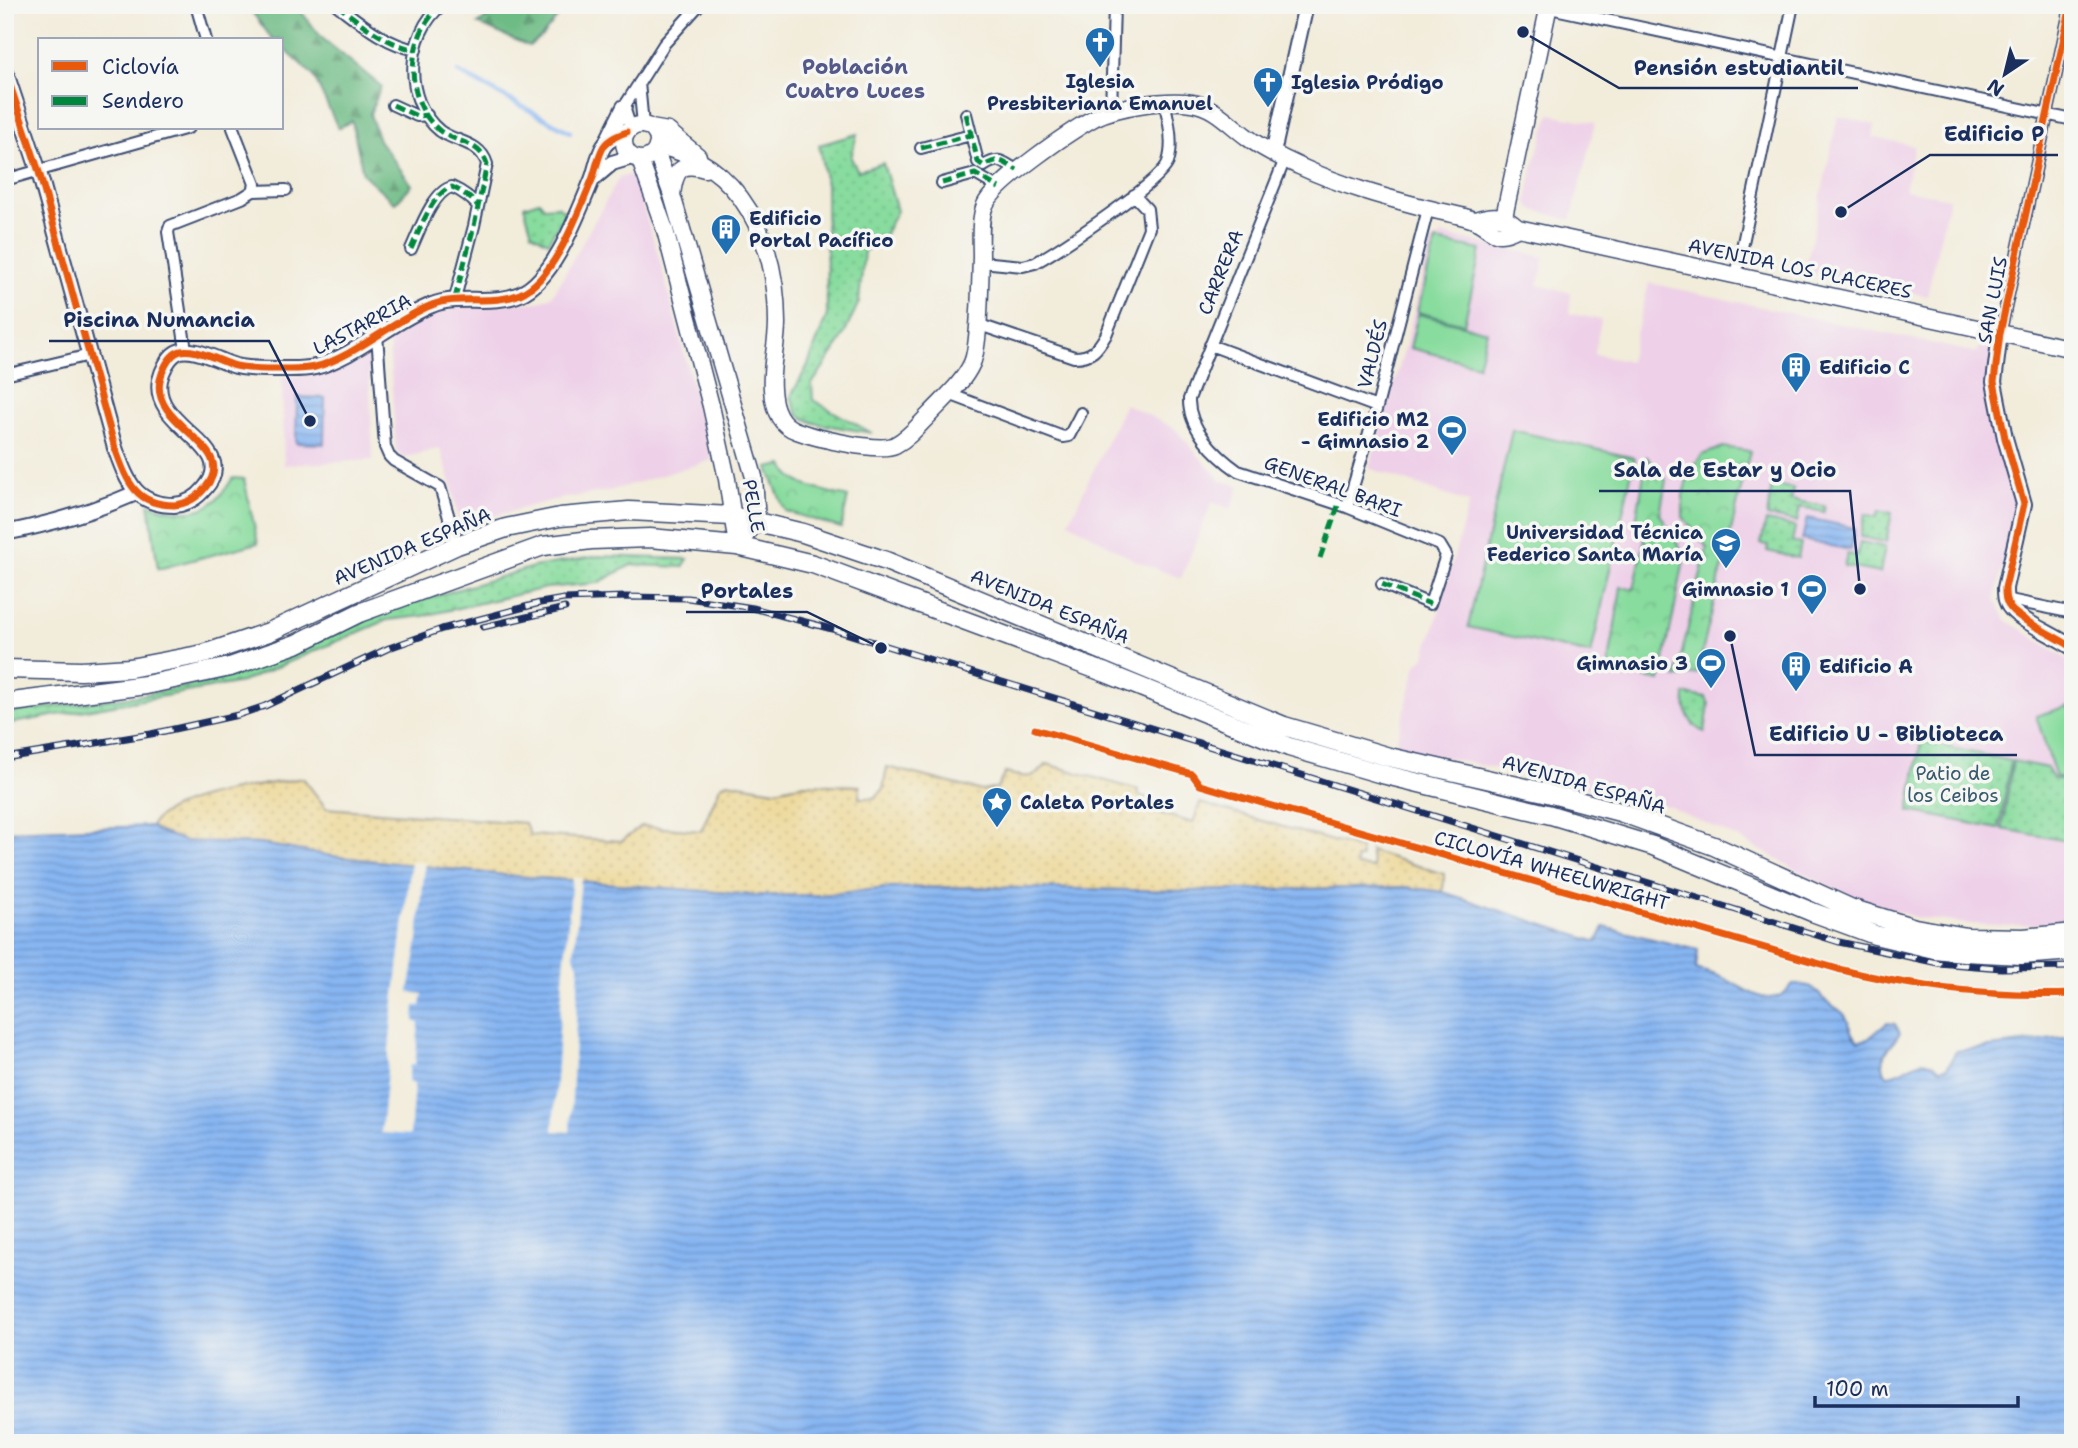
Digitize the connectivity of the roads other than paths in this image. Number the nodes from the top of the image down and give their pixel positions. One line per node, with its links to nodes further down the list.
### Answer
1 (196, 5): 10 (street)
2 (337, 5): 11 (street)
3 (442, 5): 11 (street)
4 (699, 5): 14 (street)
5 (1114, 5): 18 (street)
6 (1306, 5): 30 (street)
7 (1793, 5): 12 (street)
8 (2071, 5): 21 (street, SAN LUIS)
9 (1544, 6): 12 (street); 45 (main road)
10 (205, 38)
11 (416, 50): 20 (street)
12 (1782, 57): 21 (street); 50 (street)
13 (6, 73): 34 (street)
14 (639, 83): 17 (street); 23 (street)
15 (1164, 102): 18 (main road, AVENIDA LOS PLACERES); 30 (main road, AVENIDA LOS PLACERES); 42 (street)
16 (393, 105): 20 (street)
17 (624, 107): 23 (street); 27 (street, LASTARRIA)
18 (1111, 112): 33 (main road, AVENIDA LOS PLACERES)
19 (966, 114): 26 (street)
20 (426, 115): 43 (street)
21 (2048, 115): 22 (street); 53 (street, SAN LUIS)
22 (2073, 120)
23 (638, 128): 27 (street); 28 (main road); 31 (main road); 32 (main road, AVENIDA LOS PLACERES)
24 (181, 130): 34 (street)
25 (234, 130): 40 (street)
26 (971, 135): 29 (street); 33 (street)
27 (605, 145): 35 (street, LASTARRIA)
28 (657, 148): 31 (main road); 32 (main road, AVENIDA LOS PLACERES); 41 (main road, PELLE)
29 (922, 148)
30 (1279, 156): 44 (main road, AVENIDA LOS PLACERES); 55 (street, CARRERA)
31 (636, 158): 35 (street); 66 (main road, PELLE)
32 (711, 170): 41 (main road); 60 (main road, AVENIDA LOS PLACERES)
33 (1017, 170): 38 (main road, AVENIDA LOS PLACERES)
34 (38, 172): 36 (street); 58 (street)
35 (592, 179): 51 (street, LASTARRIA)
36 (5, 180)
37 (942, 183): 38 (street)
38 (999, 188): 49 (main road, AVENIDA LOS PLACERES)
39 (286, 190): 40 (street)
40 (253, 191): 56 (street)
41 (672, 195): 67 (main road, PELLE)
42 (1134, 195): 49 (street); 52 (street)
43 (478, 206): 48 (street); 51 (street)
44 (1428, 209): 46 (main road, AVENIDA LOS PLACERES); 62 (street, VALDÉS)
45 (1504, 217): 46 (main road, AVENIDA LOS PLACERES); 47 (main road, AVENIDA LOS PLACERES)
46 (1475, 220): 47 (main road, AVENIDA LOS PLACERES)
47 (1518, 228): 50 (main road, AVENIDA LOS PLACERES)
48 (411, 249)
49 (981, 262): 52 (main road, AVENIDA LOS PLACERES)
50 (1735, 275): 53 (main road, AVENIDA LOS PLACERES)
51 (454, 302): 54 (street, LASTARRIA)
52 (977, 324): 60 (main road, AVENIDA LOS PLACERES)
53 (2000, 333): 57 (main road, AVENIDA LOS PLACERES); 72 (street, SAN LUIS)
54 (377, 334): 56 (street, LASTARRIA); 69 (street)
55 (1210, 345): 61 (street, CARRERA); 62 (street)
56 (186, 349): 64 (street)
57 (2073, 349)
58 (90, 355): 59 (street); 64 (street)
59 (5, 375)
60 (949, 394): 63 (street)
61 (1189, 399): 65 (street, GENERAL BARI)
62 (1377, 407): 65 (street, VALDÉS)
63 (1081, 413)
64 (136, 493): 68 (street)
65 (1347, 507): 71 (street, GENERAL BARI)
66 (732, 516): 67 (main road, AVENIDA ESPAÑA); 69 (main road, AVENIDA ESPAÑA); 70 (main road, PELLE)
67 (757, 521): 70 (main road, PELLE); 77 (main road, AVENIDA ESPAÑA)
68 (5, 533)
69 (457, 545): 75 (main road, AVENIDA ESPAÑA)
70 (737, 546): 76 (main road, AVENIDA ESPAÑA); 78 (main road, AVENIDA ESPAÑA)
71 (1381, 583)
72 (2005, 599): 73 (street); 74 (street)
73 (2073, 613)
74 (2073, 648)
75 (5, 668)
76 (5, 703)
77 (2073, 933)
78 (2073, 951)

